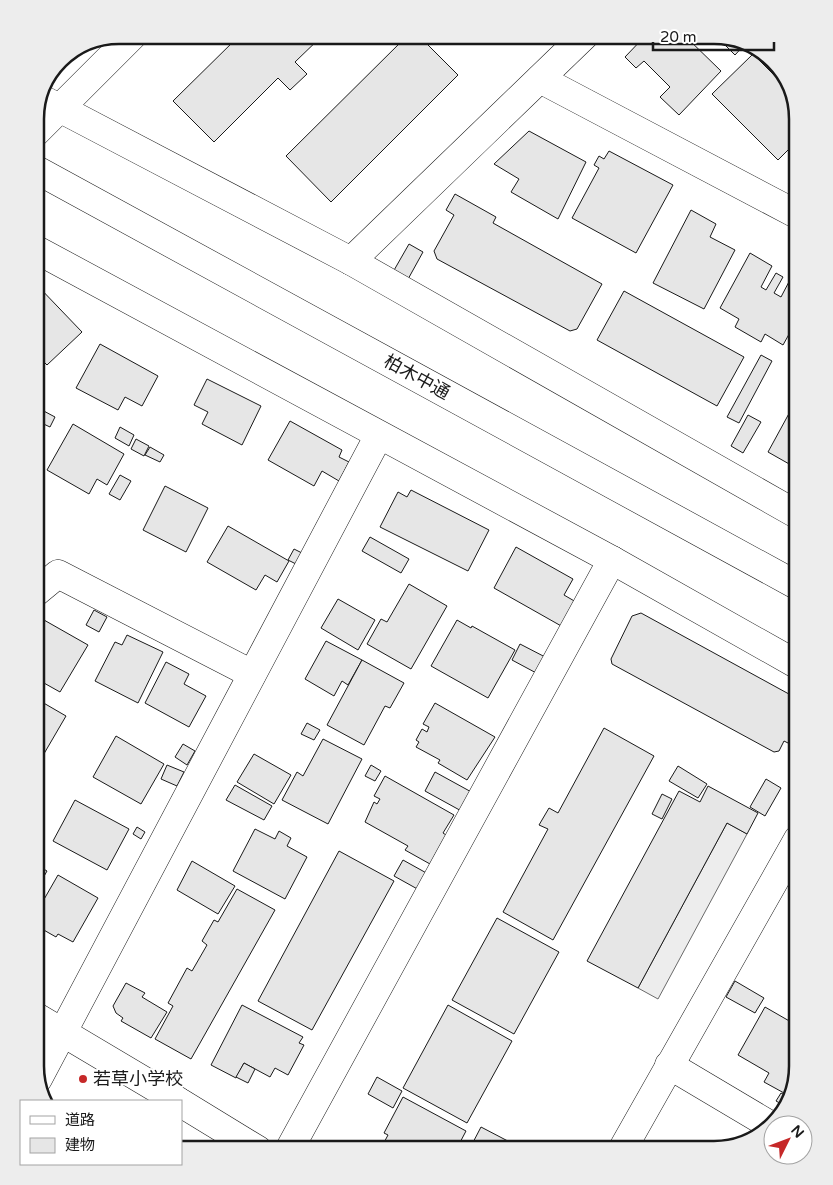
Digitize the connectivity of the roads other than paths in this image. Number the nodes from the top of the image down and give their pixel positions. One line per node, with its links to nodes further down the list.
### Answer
1 (122, 44): 4 (street)
2 (576, 44): 3 (street)
3 (540, 79): 7 (street); 9 (street)
4 (51, 104): 5 (street); 9 (street)
5 (44, 116)
6 (44, 174): 13 (street, 柏木中通)
7 (789, 206)
8 (44, 254): 10 (street)
9 (351, 261): 11 (street)
10 (379, 435): 12 (street); 16 (street)
11 (789, 510)
12 (612, 560): 15 (street); 26 (street)
13 (789, 581)
14 (44, 586): 16 (street)
15 (789, 660)
16 (252, 674): 19 (street)
17 (789, 854): 20 (street)
18 (44, 1021): 19 (street)
19 (63, 1032): 21 (street); 22 (street)
20 (669, 1065): 24 (street); 27 (street)
21 (44, 1068)
22 (176, 1100)
23 (182, 1105): 25 (street)
24 (763, 1121)
25 (243, 1141)
26 (294, 1141)
27 (627, 1141)

